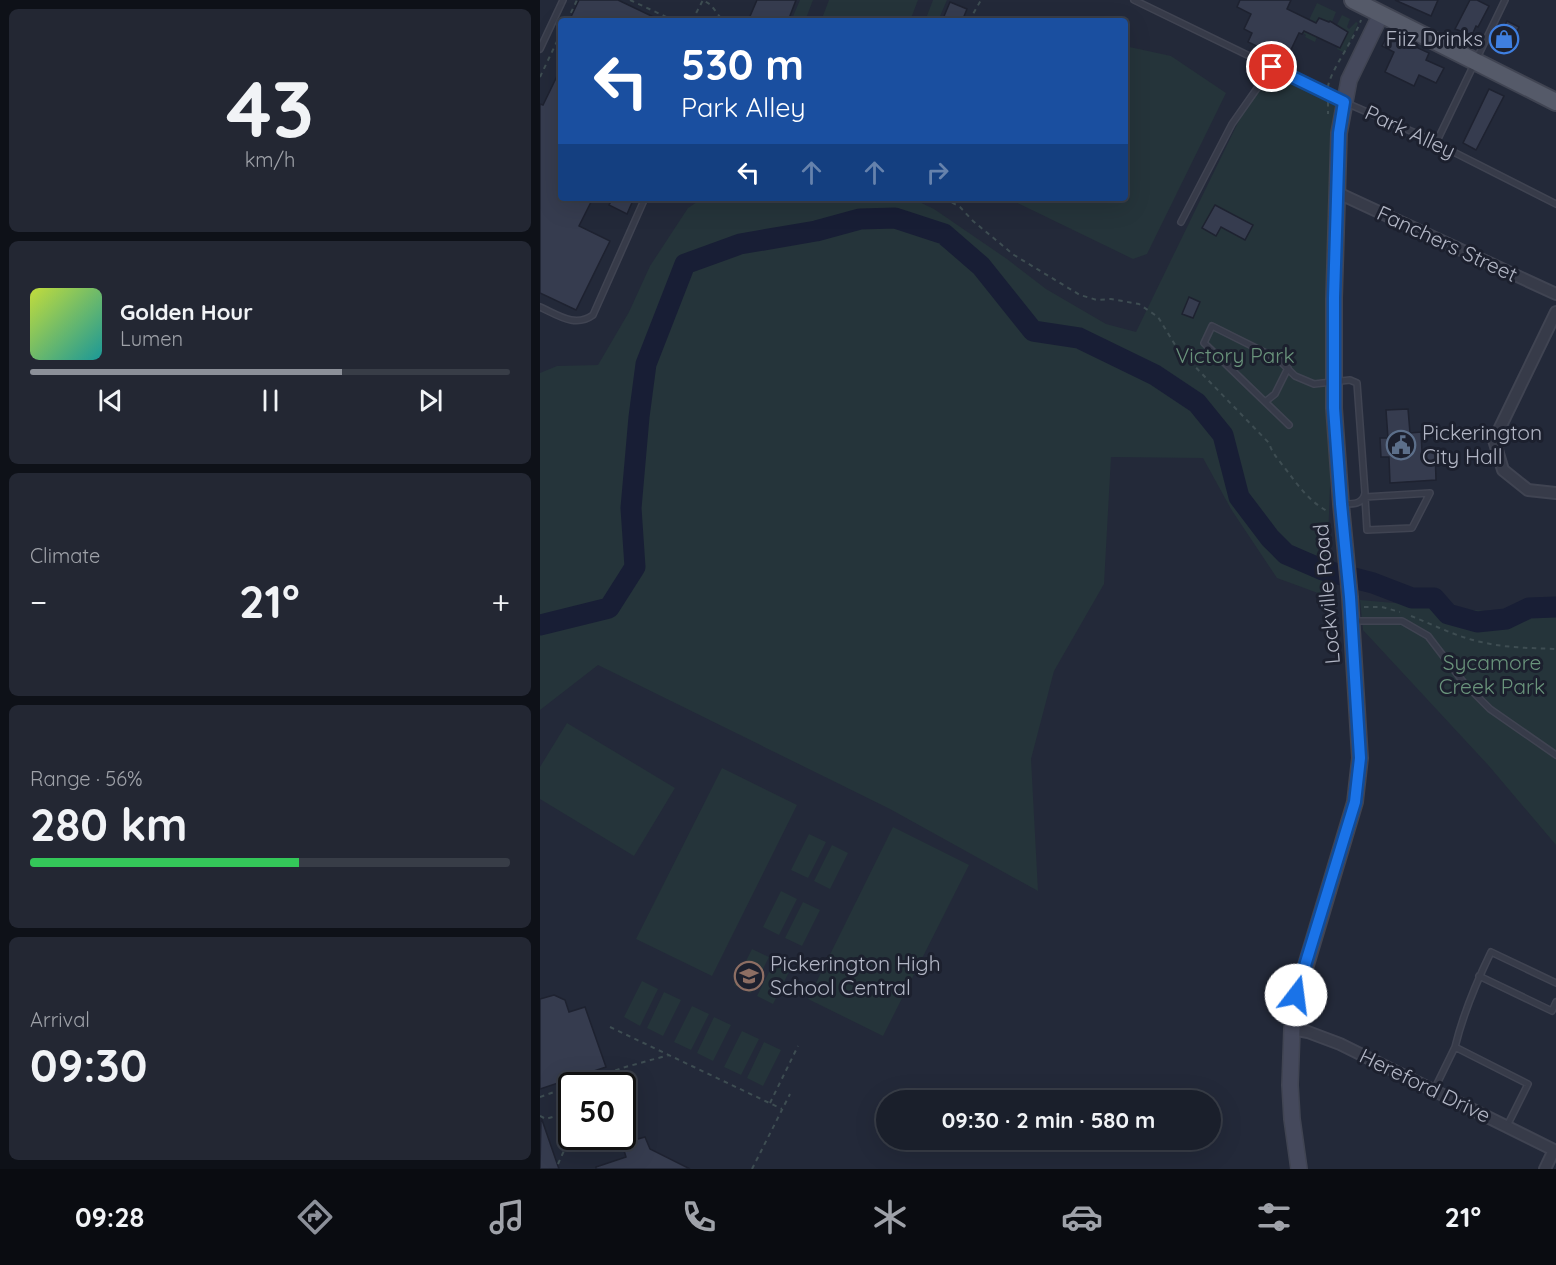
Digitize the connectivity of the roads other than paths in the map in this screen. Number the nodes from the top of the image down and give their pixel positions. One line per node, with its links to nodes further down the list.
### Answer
1 (563, 0): 6 (lane)
2 (1134, 0): 8 (lane, Park Alley)
3 (1505, 0): 7 (lane)
4 (1356, 7): 5 (main road)
5 (1381, 14): 7 (main road); 9 (main road, Lockville Road)
6 (540, 49)
7 (1475, 61): 10 (main road); 11 (lane)
8 (1272, 67): 9 (lane, Park Alley); 15 (lane)
9 (1344, 102): 11 (lane, Park Alley); 12 (main road, Lockville Road)
10 (1556, 102)
11 (1436, 143): 14 (lane, Park Alley)
12 (1338, 193): 16 (street, Fanchers Street); 20 (main road, Lockville Road)
13 (644, 201): 17 (lane)
14 (1556, 204)
15 (1181, 222)
16 (1556, 294)
17 (540, 307)
18 (1556, 312): 23 (street)
19 (1288, 368): 20 (lane); 21 (lane); 21 (lane)
20 (1334, 381): 24 (lane); 25 (main road, Lockville Road)
21 (1265, 402): 22 (lane)
22 (1289, 424)
23 (1556, 493)
24 (1365, 497): 24 (lane); 25 (lane)
25 (1342, 512): 26 (main road, Lockville Road)
26 (1352, 621): 27 (lane); 31 (main road, Lockville Road)
27 (1556, 755)
28 (1479, 976): 29 (lane); 30 (lane); 32 (lane)
29 (1556, 983)
30 (1556, 1002)
31 (1292, 1029): 33 (street, Hereford Drive); 36 (main road, Lockville Road)
32 (1455, 1047): 33 (lane); 34 (lane)
33 (1434, 1090): 34 (street, Hereford Drive)
34 (1507, 1126): 35 (street, Hereford Drive)
35 (1555, 1150): 37 (street)
36 (1299, 1169)
37 (1545, 1169)

